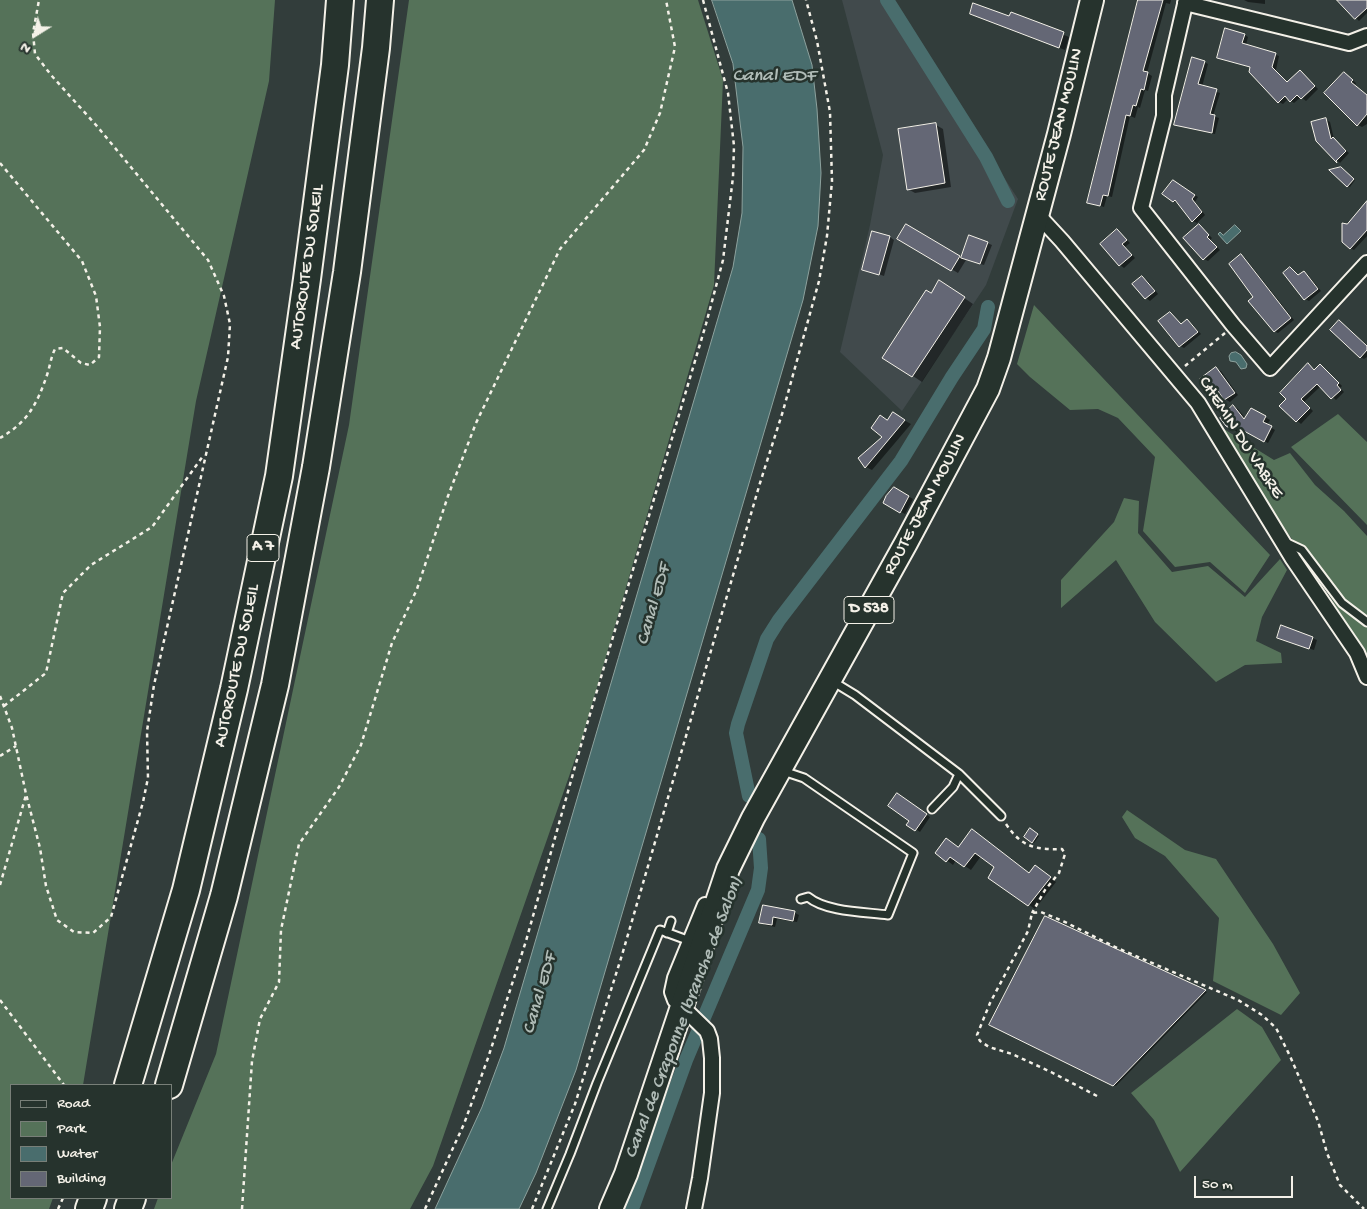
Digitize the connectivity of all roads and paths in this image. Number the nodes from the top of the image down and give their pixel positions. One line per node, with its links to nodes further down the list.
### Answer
1 (39, 0): 18 (path)
2 (327, 0): 11 (highway)
3 (340, 0): 11 (highway, AUTOROUTE DU SOLEIL / A 7)
4 (380, 0): 43 (highway, A 7)
5 (666, 0): 45 (path)
6 (703, 0): 46 (path)
7 (806, 0): 47 (path)
8 (1092, 0): 13 (main road, ROUTE JEAN MOULIN / D 538)
9 (1185, 3): 10 (street); 15 (street)
10 (1367, 36)
11 (335, 65): 42 (highway, AUTOROUTE DU SOLEIL / A 7)
12 (0, 163): 17 (path)
13 (1037, 214): 16 (street, CHEMIN DU VABRE); 22 (main road, ROUTE JEAN MOULIN / D 538)
14 (1367, 263): 15 (street)
15 (1233, 325): 16 (path)
16 (1175, 375): 19 (street, CHEMIN DU VABRE)
17 (0, 438)
18 (205, 454): 24 (path); 29 (path)
19 (1283, 541): 20 (lane); 21 (street, CHEMIN DU VABRE)
20 (1367, 622)
21 (1367, 678)
22 (830, 680): 27 (main road, ROUTE JEAN MOULIN / D 538); 28 (lane)
23 (0, 696): 24 (path)
24 (4, 706): 25 (path)
25 (16, 746): 26 (path); 29 (path)
26 (0, 756)
27 (780, 770): 32 (main road, ROUTE JEAN MOULIN / D 538); 34 (lane)
28 (959, 774): 30 (lane); 31 (lane)
29 (26, 794): 33 (path)
30 (932, 810)
31 (1001, 816): 35 (path)
32 (740, 844): 38 (street); 40 (main road, ROUTE JEAN MOULIN / D 538)
33 (0, 885)
34 (802, 898)
35 (1032, 913): 44 (path); 51 (path)
36 (671, 921): 37 (lane)
37 (667, 933): 38 (lane); 48 (lane)
38 (690, 941): 40 (street)
39 (0, 1000): 41 (path)
40 (689, 1013): 49 (main road, ROUTE JEAN MOULIN / D 538); 50 (street)
41 (63, 1084)
42 (128, 1084)
43 (169, 1084)
44 (1097, 1096)
45 (242, 1209)
46 (424, 1209)
47 (532, 1209)
48 (547, 1209)
49 (611, 1209)
50 (694, 1209)
51 (1364, 1209)

